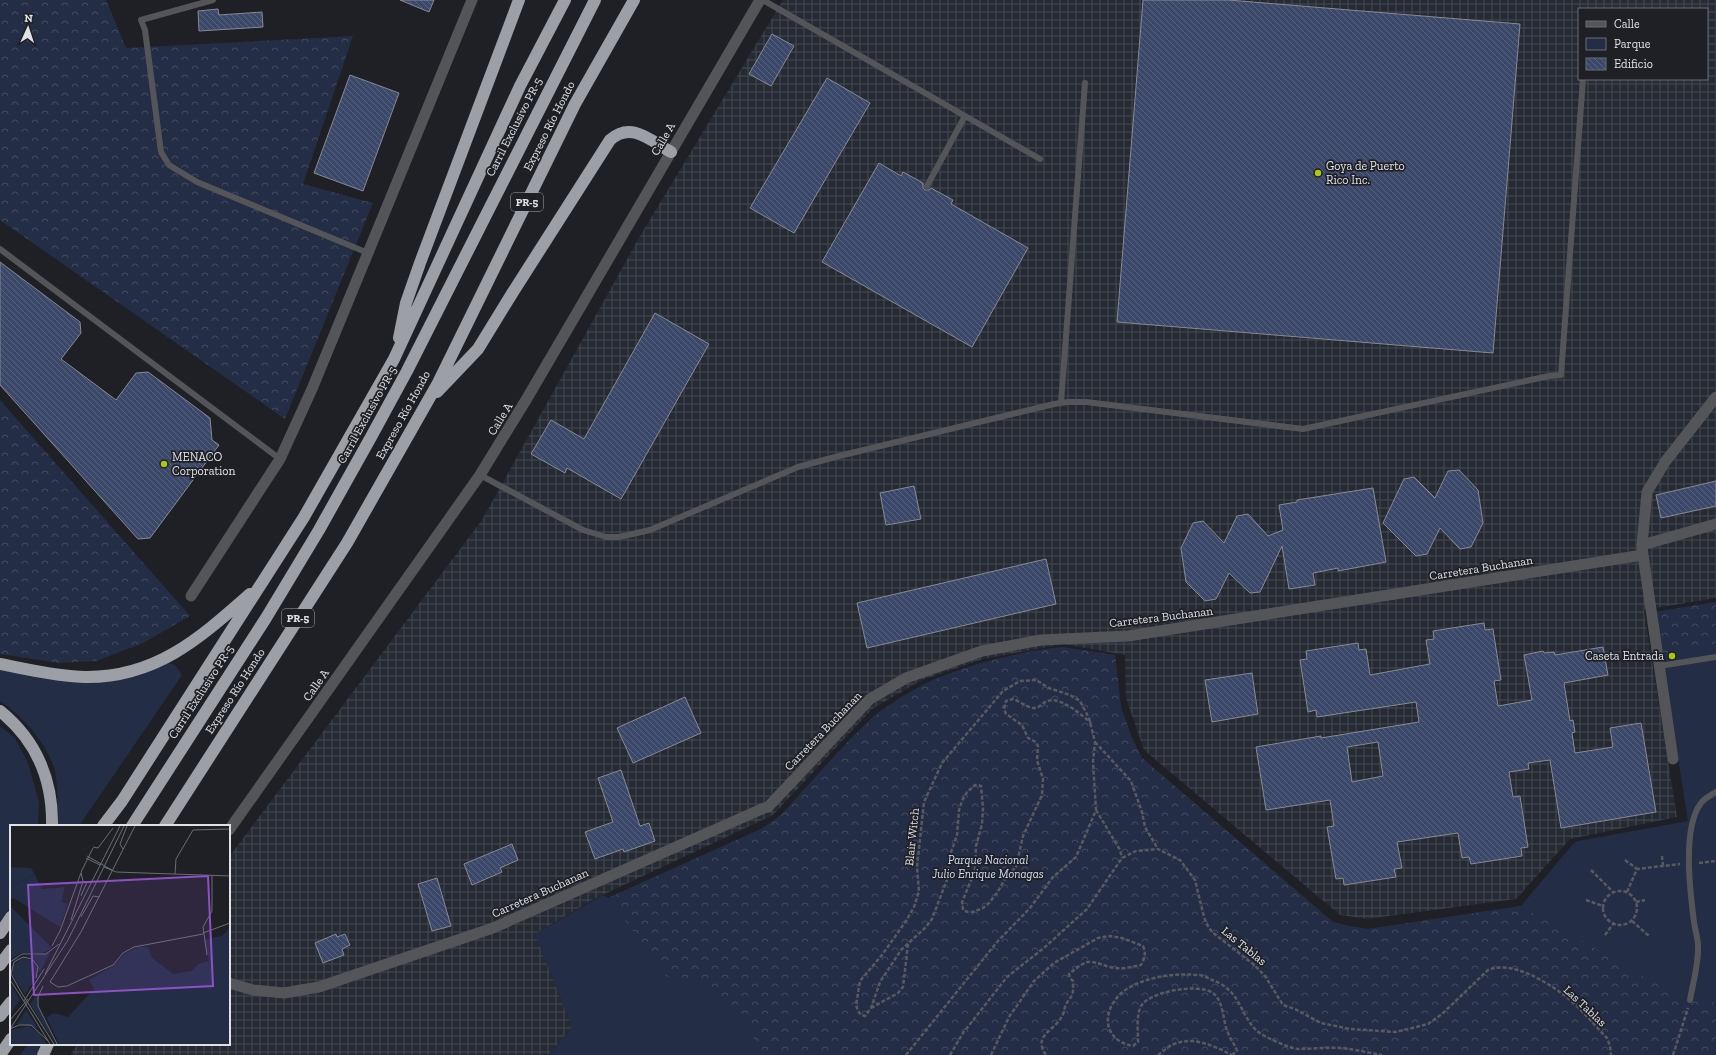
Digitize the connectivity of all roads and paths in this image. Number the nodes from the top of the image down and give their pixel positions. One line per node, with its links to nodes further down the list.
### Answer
1 (213, 0): 16 (lane)
2 (472, 0): 16 (street)
3 (518, 0): 17 (highway)
4 (565, 0): 17 (highway)
5 (594, 0): 38 (highway, Carril Exclusivo PR-5)
6 (634, 0): 20 (highway, Expreso Río Hondo / PR-5)
7 (760, 0): 12 (street, Calle A)
8 (763, 0): 11 (lane)
9 (1583, 80): 19 (lane)
10 (1085, 83): 19 (lane)
11 (965, 116): 13 (lane); 14 (lane)
12 (671, 152): 20 (highway); 22 (street, Calle A)
13 (1040, 159)
14 (927, 186)
15 (0, 249): 21 (lane)
16 (368, 252): 21 (street)
17 (394, 359): 25 (highway)
18 (1716, 397): 24 (street)
19 (1061, 403): 22 (lane)
20 (424, 406): 39 (highway, Expreso Río Hondo / PR-5)
21 (280, 459): 26 (street)
22 (480, 475): 40 (street, Calle A)
23 (1716, 524): 24 (street, Carretera Buchanan)
24 (1642, 550): 29 (street); 65 (street, Carretera Buchanan)
25 (261, 584): 28 (highway); 37 (highway)
26 (191, 596)
27 (1716, 656): 29 (lane)
28 (0, 664)
29 (1659, 666): 33 (street)
30 (0, 712): 36 (highway)
31 (1091, 723): 32 (path, Blair Witch); 62 (path); 68 (path, Blair Witch)
32 (1095, 742): 35 (path); 41 (path)
33 (1673, 760)
34 (1716, 792): 46 (lane)
35 (1096, 810): 43 (path); 74 (path)
36 (52, 825)
37 (104, 825)
38 (133, 825)
39 (166, 825)
40 (230, 829)
41 (1158, 849): 43 (path); 81 (path, Las Tablas)
42 (1662, 856): 47 (path)
43 (1122, 858): 75 (path)
44 (1625, 860): 48 (path)
45 (1716, 861): 46 (path)
46 (1689, 863): 47 (path); 66 (lane)
47 (1664, 866): 48 (path)
48 (1637, 869): 51 (path)
49 (1591, 870): 50 (path)
50 (1613, 892): 51 (path); 55 (path)
51 (1627, 892): 54 (path)
52 (1586, 900): 55 (path)
53 (1645, 900): 54 (path)
54 (1636, 902): 57 (path)
55 (1603, 906): 58 (path)
56 (10, 918): 59 (highway)
57 (1632, 920): 58 (path); 61 (path)
58 (1613, 924): 60 (path)
59 (0, 933)
60 (1605, 935)
61 (1649, 936)
62 (908, 944): 68 (path); 68 (path, Blair Witch)
63 (10, 951): 64 (highway)
64 (0, 965)
65 (230, 983)
66 (1690, 1000): 82 (path)
67 (10, 1003): 69 (highway)
68 (871, 1008)
69 (0, 1016)
70 (10, 1040): 72 (highway)
71 (48, 1045): 73 (highway)
72 (0, 1054)
73 (43, 1055)
74 (906, 1055)
75 (950, 1055)
76 (991, 1055): 77 (path)
77 (1046, 1055)
78 (1158, 1055): 79 (path)
79 (1232, 1055): 80 (path)
80 (1382, 1055)
81 (1611, 1055)
82 (1673, 1055)

